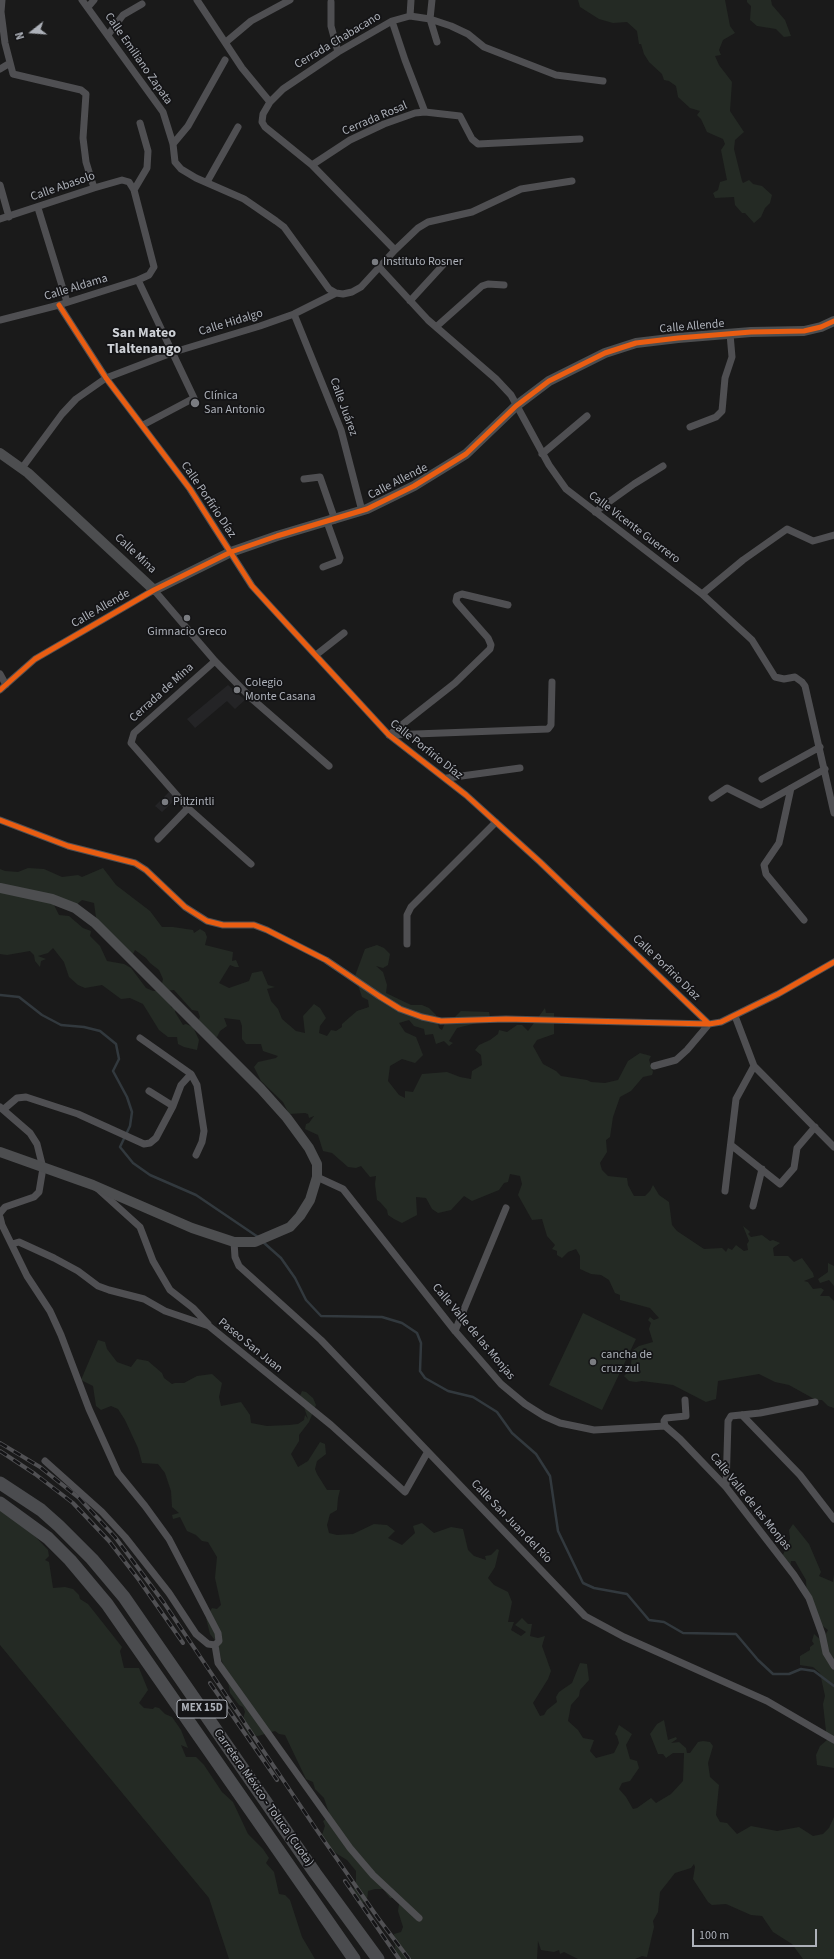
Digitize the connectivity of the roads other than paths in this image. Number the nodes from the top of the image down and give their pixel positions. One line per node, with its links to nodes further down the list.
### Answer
1 (2, 0): 19 (street)
2 (82, 0): 10 (street, Calle Emiliano Zapata)
3 (94, 0): 10 (street)
4 (197, 0): 15 (street)
5 (290, 0): 15 (street)
6 (411, 0): 11 (street)
7 (432, 0): 12 (street)
8 (331, 2): 17 (street)
9 (142, 4): 14 (street)
10 (88, 7): 14 (street, Calle Emiliano Zapata)
11 (410, 16): 12 (street, Cerrada Chabacano); 13 (street, Cerrada Chabacano)
12 (430, 19): 16 (street); 21 (street, Cerrada Chabacano)
13 (392, 21): 17 (street, Cerrada Chabacano); 23 (street)
14 (108, 35): 27 (street, Calle Emiliano Zapata)
15 (226, 42): 22 (street)
16 (437, 42)
17 (338, 52): 22 (street, Cerrada Chabacano)
18 (225, 60): 27 (street)
19 (10, 63): 20 (street); 33 (street)
20 (0, 69)
21 (603, 81)
22 (270, 102): 28 (street)
23 (426, 112): 26 (street, Cerrada Rosal); 28 (street, Cerrada Rosal)
24 (140, 123): 32 (street)
25 (238, 127): 30 (street)
26 (580, 139)
27 (173, 144): 30 (street, Calle Emiliano Zapata)
28 (312, 165): 37 (street)
29 (572, 181): 37 (street, Calle Hidalgo)
30 (208, 182): 42 (street, Calle Emiliano Zapata)
31 (0, 185): 35 (street)
32 (133, 187): 33 (street, Calle Abasolo); 40 (street, Calle Aldama)
33 (94, 188): 34 (street, Calle Abasolo)
34 (38, 208): 35 (street, Calle Abasolo); 44 (street)
35 (9, 217): 36 (street, Calle Abasolo)
36 (0, 220)
37 (395, 250): 39 (street, Calle Hidalgo)
38 (443, 265): 43 (street)
39 (380, 268): 42 (street, Calle Hidalgo); 43 (street, Calle Vicente Guerrero)
40 (138, 280): 44 (street, Calle Aldama); 51 (street)
41 (504, 285): 49 (street)
42 (336, 293): 46 (street, Calle Hidalgo)
43 (410, 301): 49 (street, Calle Vicente Guerrero)
44 (67, 302): 45 (street, Calle Aldama)
45 (59, 305): 47 (street, Calle Aldama); 52 (street, Calle Porfirio Díaz)
46 (294, 314): 51 (street, Calle Hidalgo); 62 (street, Calle Juárez)
47 (0, 320)
48 (834, 321): 50 (street, Calle Allende)
49 (436, 327): 53 (street, Calle Vicente Guerrero)
50 (730, 334): 53 (street, Calle Allende); 56 (street)
51 (174, 352): 52 (street, Calle Hidalgo); 55 (street)
52 (106, 378): 55 (street, Calle Porfirio Díaz); 60 (street, Calle Hidalgo)
53 (516, 406): 58 (street, Calle Vicente Guerrero); 62 (street, Calle Allende)
54 (587, 416): 58 (street)
55 (143, 426): 66 (street, Calle Porfirio Díaz)
56 (690, 427)
57 (0, 453): 60 (street, Calle Mina)
58 (542, 454): 63 (street, Calle Vicente Guerrero)
59 (663, 466): 63 (street)
60 (22, 468): 68 (street, Calle Mina)
61 (304, 479): 64 (street)
62 (362, 511): 64 (street, Calle Allende)
63 (594, 512): 69 (street, Calle Vicente Guerrero)
64 (331, 521): 66 (street, Calle Allende); 67 (street)
65 (834, 535): 69 (street)
66 (231, 552): 68 (street, Calle Allende); 72 (street, Calle Porfirio Díaz)
67 (323, 567)
68 (154, 590): 73 (street, Calle Mina); 76 (street, Calle Allende)
69 (702, 594): 79 (street, Calle Vicente Guerrero)
70 (508, 605): 78 (street)
71 (344, 633): 72 (street)
72 (316, 655): 78 (street, Calle Porfirio Díaz)
73 (215, 661): 80 (street, Calle Mina); 87 (street, Cerrada de Mina)
74 (0, 674): 76 (street)
75 (552, 682): 78 (street)
76 (6, 685): 77 (street, Calle Allende)
77 (0, 690)
78 (389, 735): 83 (street, Calle Porfirio Díaz)
79 (820, 747): 82 (street, Calle Vicente Guerrero); 84 (street)
80 (329, 766)
81 (520, 768): 83 (street)
82 (825, 769): 85 (street); 88 (street, Calle Vicente Guerrero)
83 (447, 778): 90 (street, Calle Porfirio Díaz)
84 (762, 779)
85 (792, 788): 86 (street); 94 (street)
86 (712, 798)
87 (188, 808): 91 (street); 92 (street, Cerrada de Mina)
88 (834, 813)
89 (0, 820): 98 (street)
90 (496, 822): 95 (street); 98 (street, Calle Porfirio Díaz)
91 (158, 839)
92 (251, 864)
93 (0, 888): 113 (street)
94 (804, 920)
95 (407, 944)
96 (834, 962): 97 (street)
97 (735, 1016): 98 (street); 101 (street)
98 (709, 1024): 100 (street)
99 (140, 1038): 102 (street)
100 (654, 1066)
101 (754, 1066): 106 (street); 107 (street)
102 (191, 1074): 104 (street); 110 (street)
103 (149, 1091): 104 (street)
104 (173, 1106): 105 (street)
105 (2, 1108): 111 (street)
106 (815, 1127): 108 (street); 112 (street)
107 (731, 1145): 112 (street); 115 (street)
108 (834, 1147)
109 (0, 1152): 111 (street)
110 (196, 1155)
111 (43, 1168): 114 (street); 118 (street)
112 (762, 1169): 116 (street)
113 (317, 1177): 120 (street); 123 (street, Calle Valle de las Monjas)
114 (93, 1185): 120 (street); 122 (street)
115 (725, 1191)
116 (753, 1206)
117 (506, 1208): 123 (street)
118 (0, 1213)
119 (0, 1217): 121 (street)
120 (234, 1242): 128 (street, Calle San Juan del Río)
121 (12, 1244): 122 (street, Paseo San Juan); 134 (street)
122 (209, 1326): 128 (street, Paseo San Juan)
123 (455, 1331): 127 (street, Calle Valle de las Monjas)
124 (685, 1400): 127 (street)
125 (815, 1402): 126 (street)
126 (742, 1415): 131 (street); 133 (street)
127 (665, 1426): 131 (street, Calle Valle de las Monjas)
128 (427, 1453): 136 (street, Calle San Juan del Río)
129 (45, 1461): 134 (street)
130 (0, 1484): 139 (highway, Carretera México - Toluca (Cuota) / MEX 15D)
131 (726, 1487): 135 (street, Calle Valle de las Monjas)
132 (0, 1503): 138 (highway, Carretera México - Toluca (Cuota) / MEX 15D)
133 (834, 1519)
134 (215, 1645): 137 (street)
135 (834, 1666)
136 (834, 1740)
137 (419, 1918)
138 (354, 1959)
139 (378, 1959)

